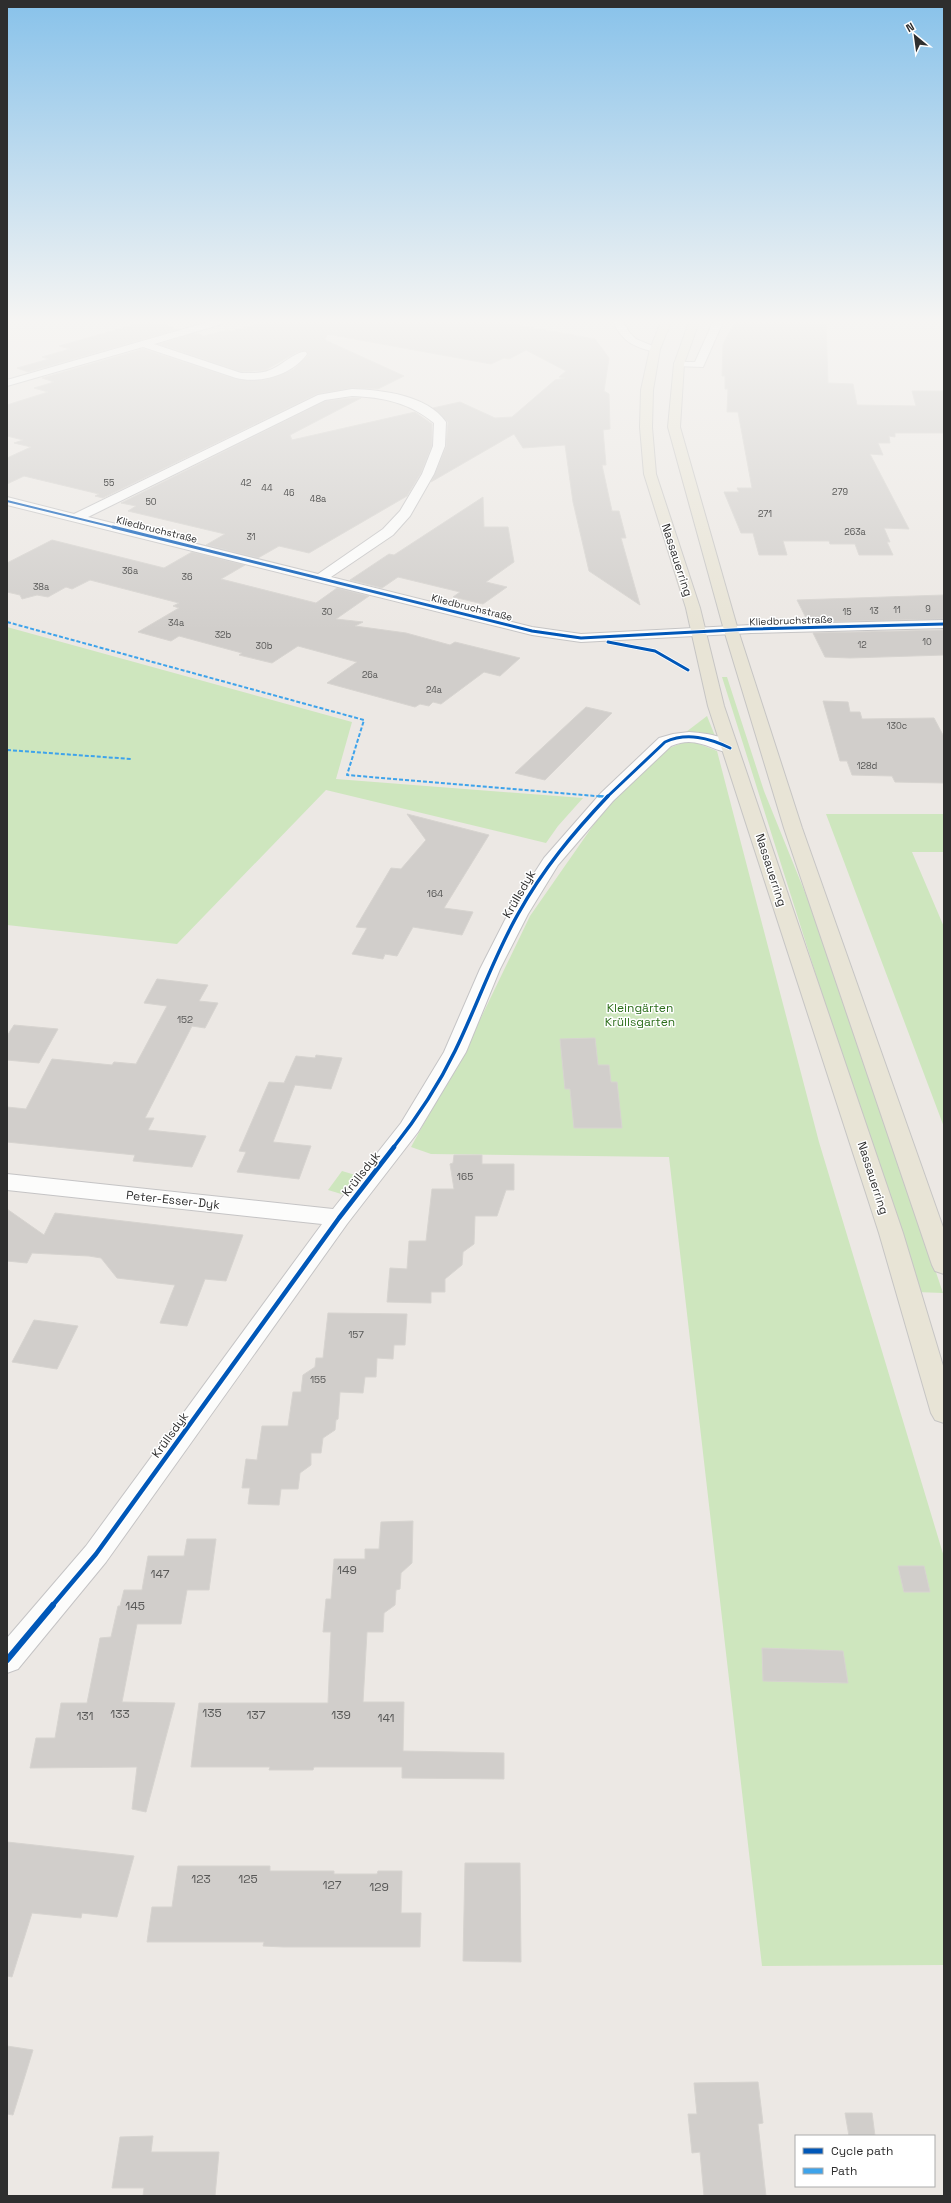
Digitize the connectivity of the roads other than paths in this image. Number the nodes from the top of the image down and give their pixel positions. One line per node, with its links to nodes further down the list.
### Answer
1 (265, 425): 6 (street)
2 (440, 425): 7 (street)
3 (646, 425): 10 (main road, Nassauerring)
4 (674, 425): 9 (main road)
5 (7, 501): 6 (street, Kliedbruchstraße)
6 (76, 518): 7 (street, Kliedbruchstraße)
7 (322, 578): 10 (street, Kliedbruchstraße)
8 (944, 624): 9 (street, Kliedbruchstraße)
9 (731, 630): 10 (street, Kliedbruchstraße); 14 (main road)
10 (699, 633): 11 (main road, Nassauerring)
11 (730, 748): 13 (street, Krüllsdyk); 15 (main road, Nassauerring)
12 (7, 1182): 13 (street, Peter-Esser-Dyk)
13 (339, 1218): 16 (street, Krüllsdyk)
14 (944, 1264)
15 (944, 1413)
16 (7, 1660)

